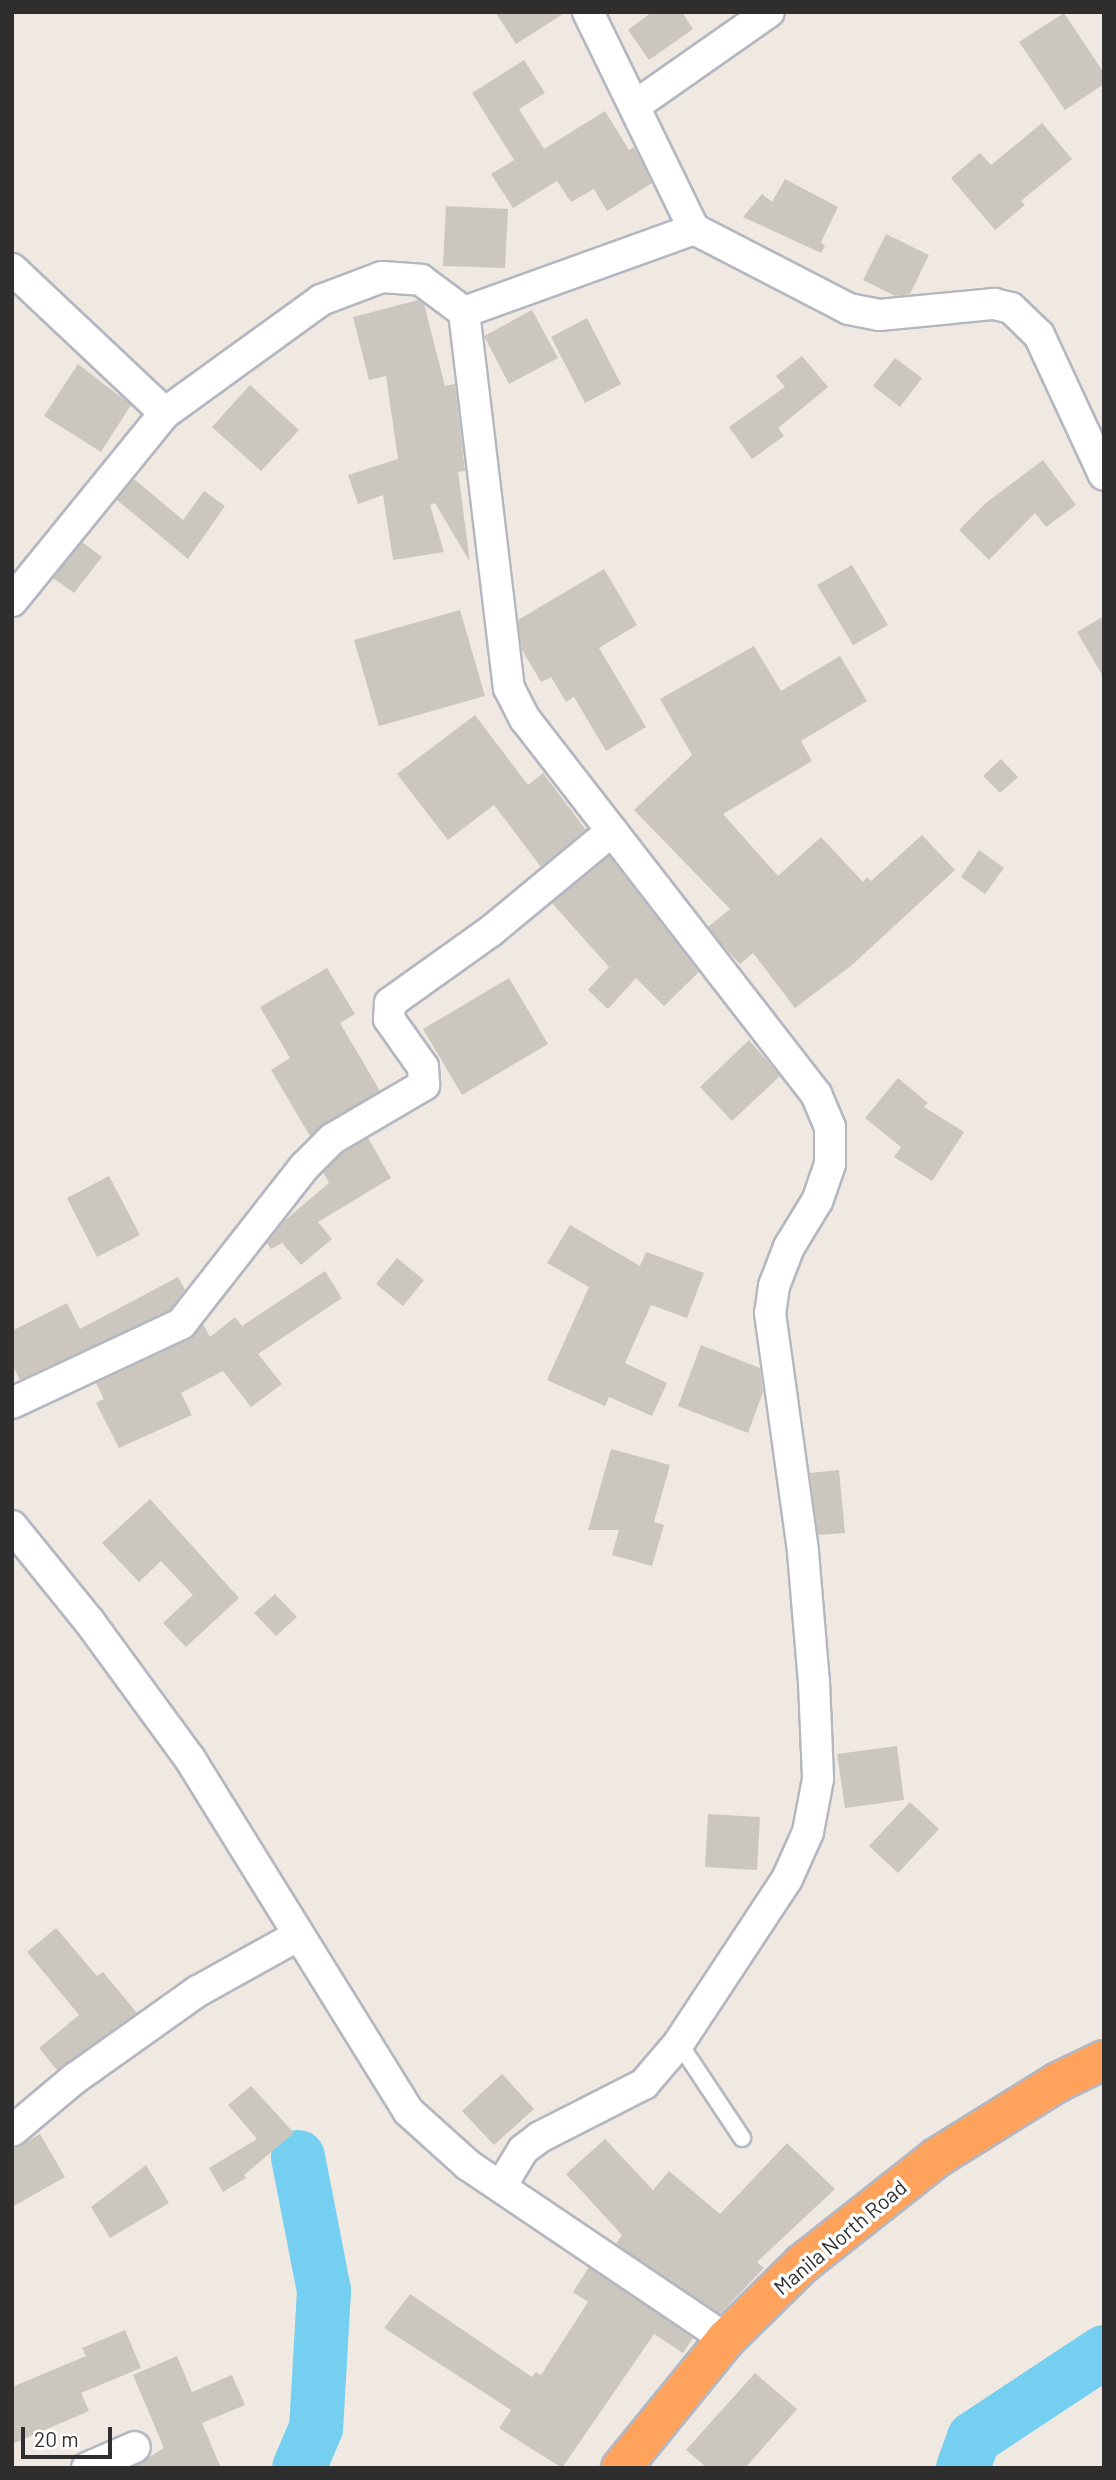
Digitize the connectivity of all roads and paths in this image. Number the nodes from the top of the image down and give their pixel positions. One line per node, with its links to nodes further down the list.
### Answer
1 (588, 12): 3 (street)
2 (769, 12): 3 (street)
3 (636, 104): 4 (street)
4 (694, 229): 6 (street); 8 (street)
5 (12, 268): 7 (street)
6 (464, 312): 7 (street); 10 (street)
7 (165, 413): 9 (street)
8 (1104, 475)
9 (12, 601)
10 (612, 831): 11 (street); 14 (street)
11 (12, 1403)
12 (12, 1526): 13 (street)
13 (299, 1935): 16 (street); 18 (street)
14 (679, 2043): 17 (lane); 18 (street)
15 (1104, 2060): 19 (highway, Manila North Road)
16 (12, 2131)
17 (741, 2138)
18 (500, 2186): 19 (street)
19 (726, 2339): 22 (highway, Manila North Road)
20 (135, 2447): 21 (street)
21 (86, 2468)
22 (621, 2468)

